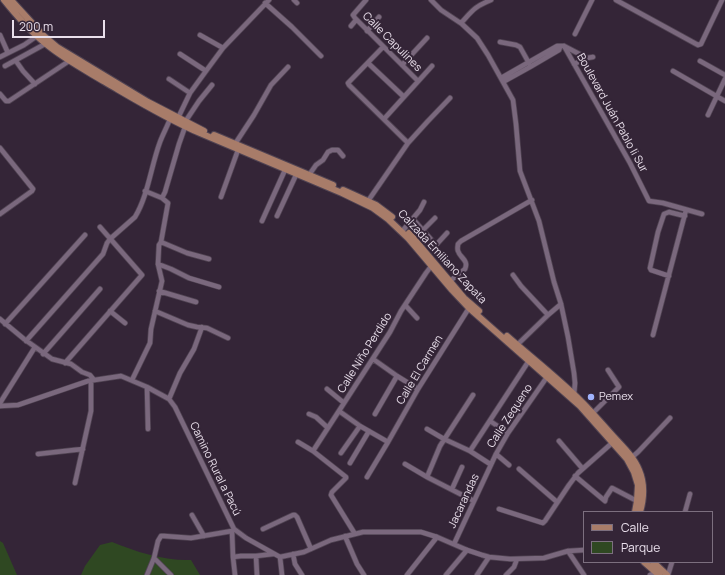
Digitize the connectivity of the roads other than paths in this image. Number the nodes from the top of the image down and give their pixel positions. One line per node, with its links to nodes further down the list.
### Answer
1 (4, 0): 12 (main road)
2 (13, 0): 12 (main road)
3 (366, 0): 14 (street, Calle Capulines)
4 (431, 0): 15 (street)
5 (491, 0): 15 (street)
6 (592, 0): 18 (street)
7 (616, 0): 10 (street)
8 (722, 0): 10 (street)
9 (267, 2): 27 (street); 30 (street)
10 (719, 6): 11 (street)
11 (725, 9)
12 (19, 13): 21 (main road); 55 (main road)
13 (379, 17): 17 (street)
14 (356, 20): 16 (street); 17 (street, Calle Capulines)
15 (461, 23): 49 (street)
16 (351, 26)
17 (367, 31): 25 (street, Calle Capulines)
18 (575, 34)
19 (0, 35): 28 (street)
20 (200, 35): 27 (street)
21 (37, 36): 24 (main road); 28 (street)
22 (427, 38): 39 (street)
23 (500, 42): 40 (street)
24 (45, 44): 34 (street); 35 (main road)
25 (384, 47): 37 (street); 39 (street, Calle Capulines)
26 (562, 47): 33 (street); 38 (street, Boulevard Juán Pablo Ii Sur); 40 (street)
27 (223, 48): 44 (street)
28 (8, 53): 31 (street)
29 (180, 54): 44 (street)
30 (321, 56)
31 (0, 57)
32 (594, 57): 33 (street)
33 (587, 58): 38 (street)
34 (16, 61): 41 (street); 51 (street)
35 (69, 61): 51 (street); 55 (main road)
36 (700, 61): 46 (street)
37 (368, 63): 57 (street); 64 (street)
38 (574, 64): 79 (street, Boulevard Juán Pablo Ii Sur)
39 (402, 65): 50 (street, Calle Capulines)
40 (529, 65): 49 (street)
41 (5, 66)
42 (432, 66): 50 (street)
43 (288, 67): 67 (street)
44 (206, 71): 53 (street)
45 (673, 71): 56 (street)
46 (725, 74)
47 (169, 79): 53 (street)
48 (725, 79): 56 (street)
49 (502, 80): 76 (street)
50 (418, 81): 57 (street)
51 (35, 84): 54 (street)
52 (212, 85): 65 (street)
53 (190, 92): 62 (street)
54 (0, 94)
55 (133, 96): 60 (main road)
56 (717, 96): 59 (street); 61 (street)
57 (404, 97): 64 (street)
58 (450, 98): 66 (street)
59 (725, 101)
60 (146, 104): 62 (main road, Calzada Emiliano Zapata); 63 (main road, Calzada Emiliano Zapata)
61 (708, 114)
62 (178, 118): 65 (main road, Calzada Emiliano Zapata)
63 (170, 119): 65 (main road, Calzada Emiliano Zapata); 73 (street)
64 (384, 119): 66 (street)
65 (185, 124): 67 (main road, Calzada Emiliano Zapata); 75 (street)
66 (408, 143): 77 (street)
67 (236, 147): 70 (main road, Calzada Emiliano Zapata); 72 (main road, Calzada Emiliano Zapata); 74 (street)
68 (0, 148): 80 (street)
69 (343, 156): 72 (street)
70 (285, 170): 71 (main road, Calzada Emiliano Zapata); 86 (street)
71 (296, 175): 82 (street); 96 (main road, Calzada Emiliano Zapata)
72 (309, 175): 77 (main road, Calzada Emiliano Zapata)
73 (145, 191): 75 (street); 92 (street)
74 (221, 197)
75 (162, 198): 93 (street)
76 (532, 200): 99 (street); 104 (street)
77 (368, 201): 88 (main road, Calzada Emiliano Zapata)
78 (424, 202): 85 (street)
79 (686, 210): 81 (street); 83 (street)
80 (0, 214)
81 (702, 214)
82 (277, 216)
83 (685, 216): 98 (street); 98 (street)
84 (435, 218): 89 (street)
85 (413, 219): 88 (street); 89 (street)
86 (262, 221)
87 (100, 227): 92 (street)
88 (404, 228): 99 (main road, Calzada Emiliano Zapata)
89 (423, 230): 90 (street)
90 (447, 233)
91 (85, 235): 113 (street)
92 (110, 239): 107 (street); 117 (street)
93 (161, 242): 94 (street); 95 (street)
94 (209, 259)
95 (158, 264): 100 (street); 102 (street)
96 (432, 265): 105 (street, Calle Niño Perdido); 106 (main road, Calzada Emiliano Zapata)
97 (513, 275): 109 (street)
98 (669, 276): 115 (street)
99 (450, 281): 118 (main road, Calzada Emiliano Zapata)
100 (219, 287)
101 (100, 289): 120 (street)
102 (159, 291): 103 (street); 108 (street)
103 (196, 302)
104 (561, 304): 109 (street); 133 (street)
105 (406, 306): 110 (street); 121 (street, Calle Niño Perdido)
106 (469, 308): 122 (main road, Calzada Emiliano Zapata); 131 (street, Calle El Carmen)
107 (110, 311): 112 (street); 123 (street)
108 (155, 311): 114 (street); 128 (street)
109 (548, 315): 118 (street)
110 (417, 318)
111 (0, 319): 113 (street)
112 (125, 323)
113 (6, 324): 117 (street)
114 (202, 327): 116 (street); 134 (street)
115 (653, 335)
116 (228, 338)
117 (25, 340): 119 (street)
118 (517, 345): 122 (main road, Calzada Emiliano Zapata)
119 (36, 347): 120 (street); 136 (street)
120 (43, 354): 123 (street)
121 (373, 359): 125 (street); 135 (street, Calle Niño Perdido)
122 (530, 359): 126 (main road, Calzada Emiliano Zapata); 133 (main road, Calzada Emiliano Zapata); 142 (street)
123 (65, 363): 127 (street)
124 (608, 370): 138 (street)
125 (397, 376): 131 (street); 140 (street)
126 (547, 378): 148 (street, Calle Zequeno); 153 (main road, Calzada Emiliano Zapata)
127 (93, 380): 128 (street); 136 (street); 154 (street)
128 (132, 380): 129 (street)
129 (147, 387): 134 (street); 145 (street)
130 (327, 389): 135 (street)
131 (418, 389): 152 (street, Calle El Carmen)
132 (473, 395): 149 (street)
133 (574, 395): 138 (main road, Calzada Emiliano Zapata)
134 (169, 399): 183 (street, Camino Rural a Pacú)
135 (344, 403): 137 (street, Calle Niño Perdido)
136 (0, 405)
137 (339, 411): 143 (street); 144 (street, Calle Niño Perdido)
138 (593, 413): 160 (main road, Calzada Emiliano Zapata)
139 (309, 414): 144 (street)
140 (375, 414)
141 (670, 418): 160 (street)
142 (490, 421): 148 (street); 156 (street)
143 (360, 426): 147 (street); 157 (street)
144 (328, 428): 155 (street, Calle Niño Perdido)
145 (148, 429)
146 (428, 429): 149 (street)
147 (369, 431): 152 (street); 161 (street)
148 (508, 433): 159 (street, Calle Zequeno)
149 (444, 439): 156 (street); 170 (street)
150 (559, 441): 166 (street)
151 (298, 442): 155 (street)
152 (388, 442): 169 (street, Calle El Carmen)
153 (612, 443): 166 (street); 175 (main road, Calzada Emiliano Zapata)
154 (83, 448): 158 (street); 171 (street)
155 (314, 451): 184 (street)
156 (470, 451): 163 (street)
157 (341, 453)
158 (38, 454)
159 (496, 454): 163 (street, Calle Zequeno); 164 (street)
160 (632, 458): 179 (main road, Calzada Emiliano Zapata)
161 (350, 463)
162 (405, 464): 170 (street)
163 (490, 464): 174 (street, Jacarandas)
164 (509, 465)
165 (462, 467): 172 (street)
166 (582, 468): 168 (street)
167 (519, 469): 176 (street)
168 (575, 476): 175 (street); 176 (street)
169 (367, 477)
170 (427, 477): 172 (street)
171 (75, 483)
172 (452, 489): 174 (street)
173 (690, 494): 180 (street)
174 (474, 500): 188 (street, Jacarandas)
175 (637, 501): 178 (main road, Calzada Emiliano Zapata)
176 (557, 502): 177 (street)
177 (499, 509)
178 (635, 511)
179 (640, 511)
180 (685, 511)
181 (192, 515): 185 (street)
182 (263, 529): 189 (street)
183 (233, 530): 185 (street); 193 (street, Camino Rural a Pacú); 196 (street)
184 (355, 534): 186 (street); 187 (street)
185 (204, 536): 199 (street)
186 (345, 536): 189 (street); 211 (street)
187 (437, 537): 188 (street); 212 (street)
188 (454, 544): 190 (street)
189 (311, 549): 194 (street)
190 (467, 550): 198 (street); 213 (street)
191 (583, 550): 192 (street)
192 (568, 551): 200 (street); 216 (street)
193 (272, 554): 195 (street); 197 (street, Camino Rural a Pacú)
194 (293, 554): 197 (street); 210 (street)
195 (256, 556): 196 (street); 208 (street)
196 (233, 557): 207 (street)
197 (280, 557): 209 (street)
198 (489, 557): 200 (street); 214 (street)
199 (154, 558): 205 (street); 206 (street)
200 (517, 559): 215 (street)
201 (645, 563): 204 (main road)
202 (653, 563): 217 (main road)
203 (672, 563): 217 (street)
204 (655, 574)
205 (147, 575)
206 (172, 575)
207 (235, 575)
208 (257, 575)
209 (282, 575)
210 (302, 575)
211 (364, 575)
212 (407, 575)
213 (446, 575)
214 (477, 575)
215 (506, 575)
216 (584, 575)
217 (668, 575)

